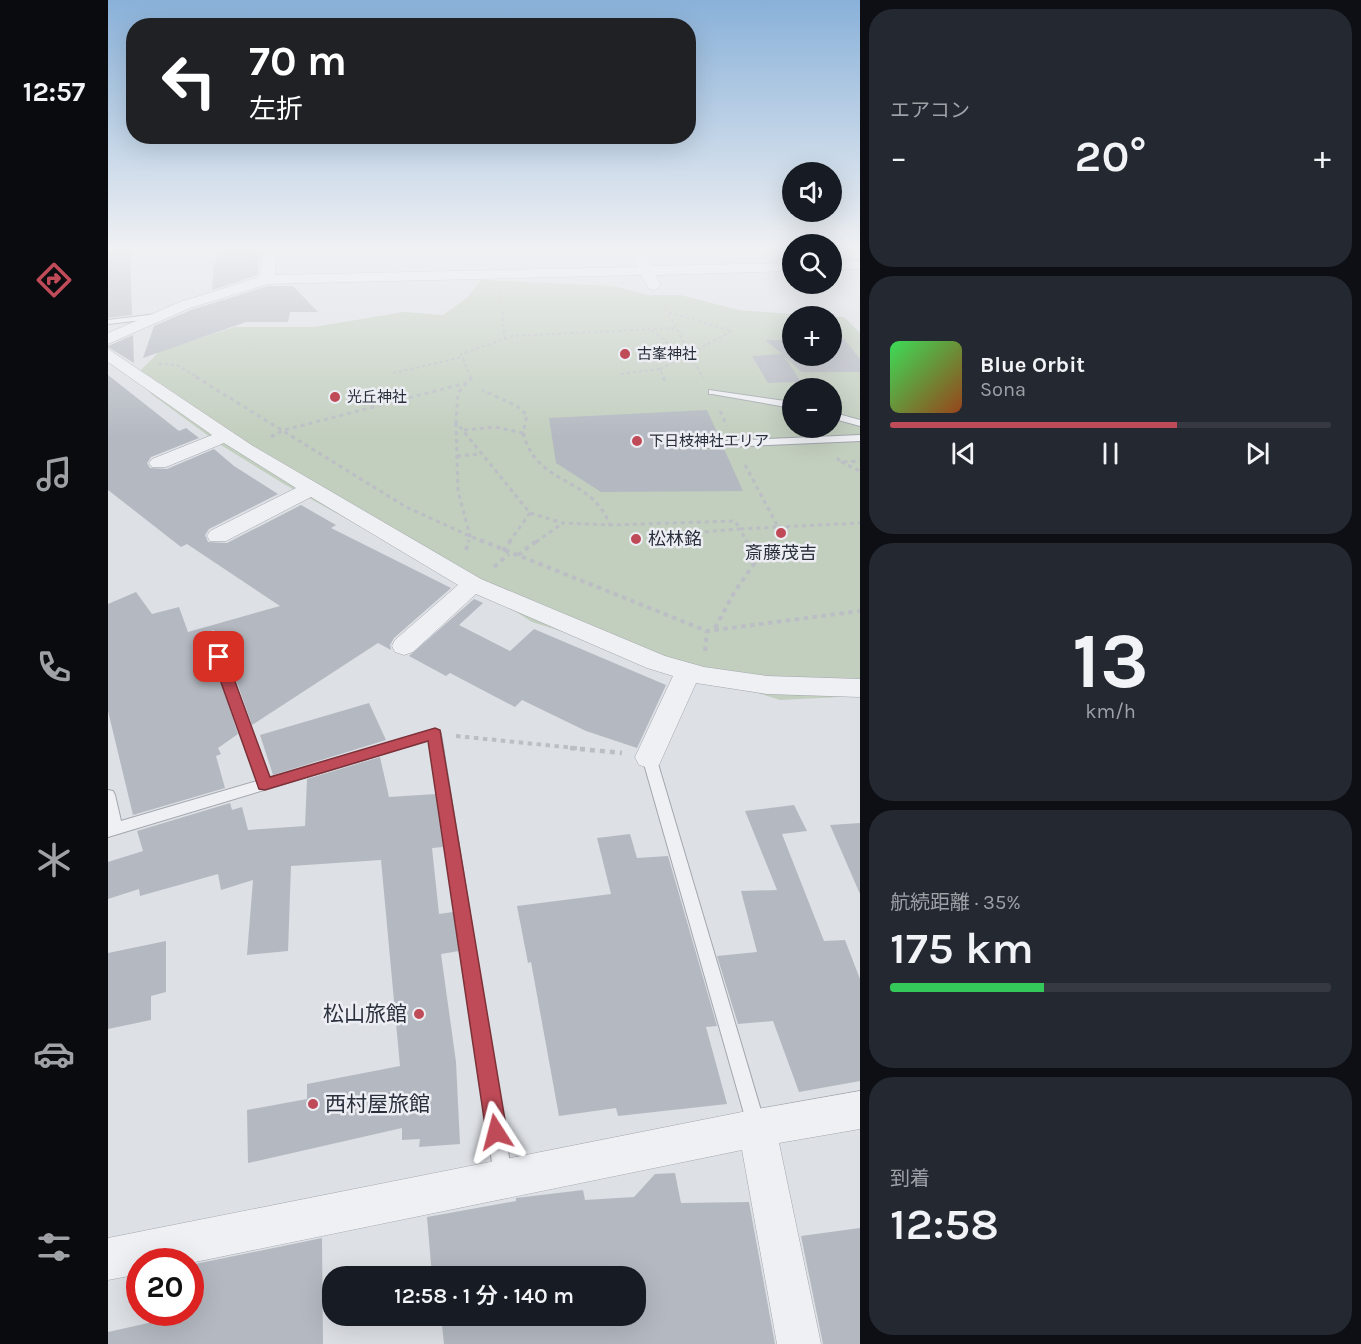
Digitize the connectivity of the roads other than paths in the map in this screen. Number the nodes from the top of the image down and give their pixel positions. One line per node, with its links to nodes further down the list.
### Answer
1 (168, 312): 2 (street)
2 (159, 316): 3 (lane); 4 (street)
3 (108, 322)
4 (108, 339)
5 (108, 354): 10 (street)
6 (712, 392): 7 (lane)
7 (782, 403)
8 (842, 418): 9 (lane)
9 (860, 423)
10 (226, 436): 13 (street); 14 (street)
11 (860, 438): 12 (lane)
12 (703, 445)
13 (159, 463)
14 (312, 488): 15 (street); 16 (street)
15 (218, 536)
16 (473, 584): 18 (street); 19 (street)
17 (212, 636): 22 (lane)
18 (404, 646)
19 (688, 672): 20 (street); 21 (street)
20 (860, 688)
21 (649, 757): 26 (lane)
22 (265, 784): 24 (lane); 27 (lane)
23 (108, 795): 24 (lane)
24 (112, 830)
25 (860, 1110): 26 (street)
26 (757, 1128): 27 (street); 29 (street)
27 (504, 1179): 28 (street)
28 (108, 1259)
29 (799, 1344)

